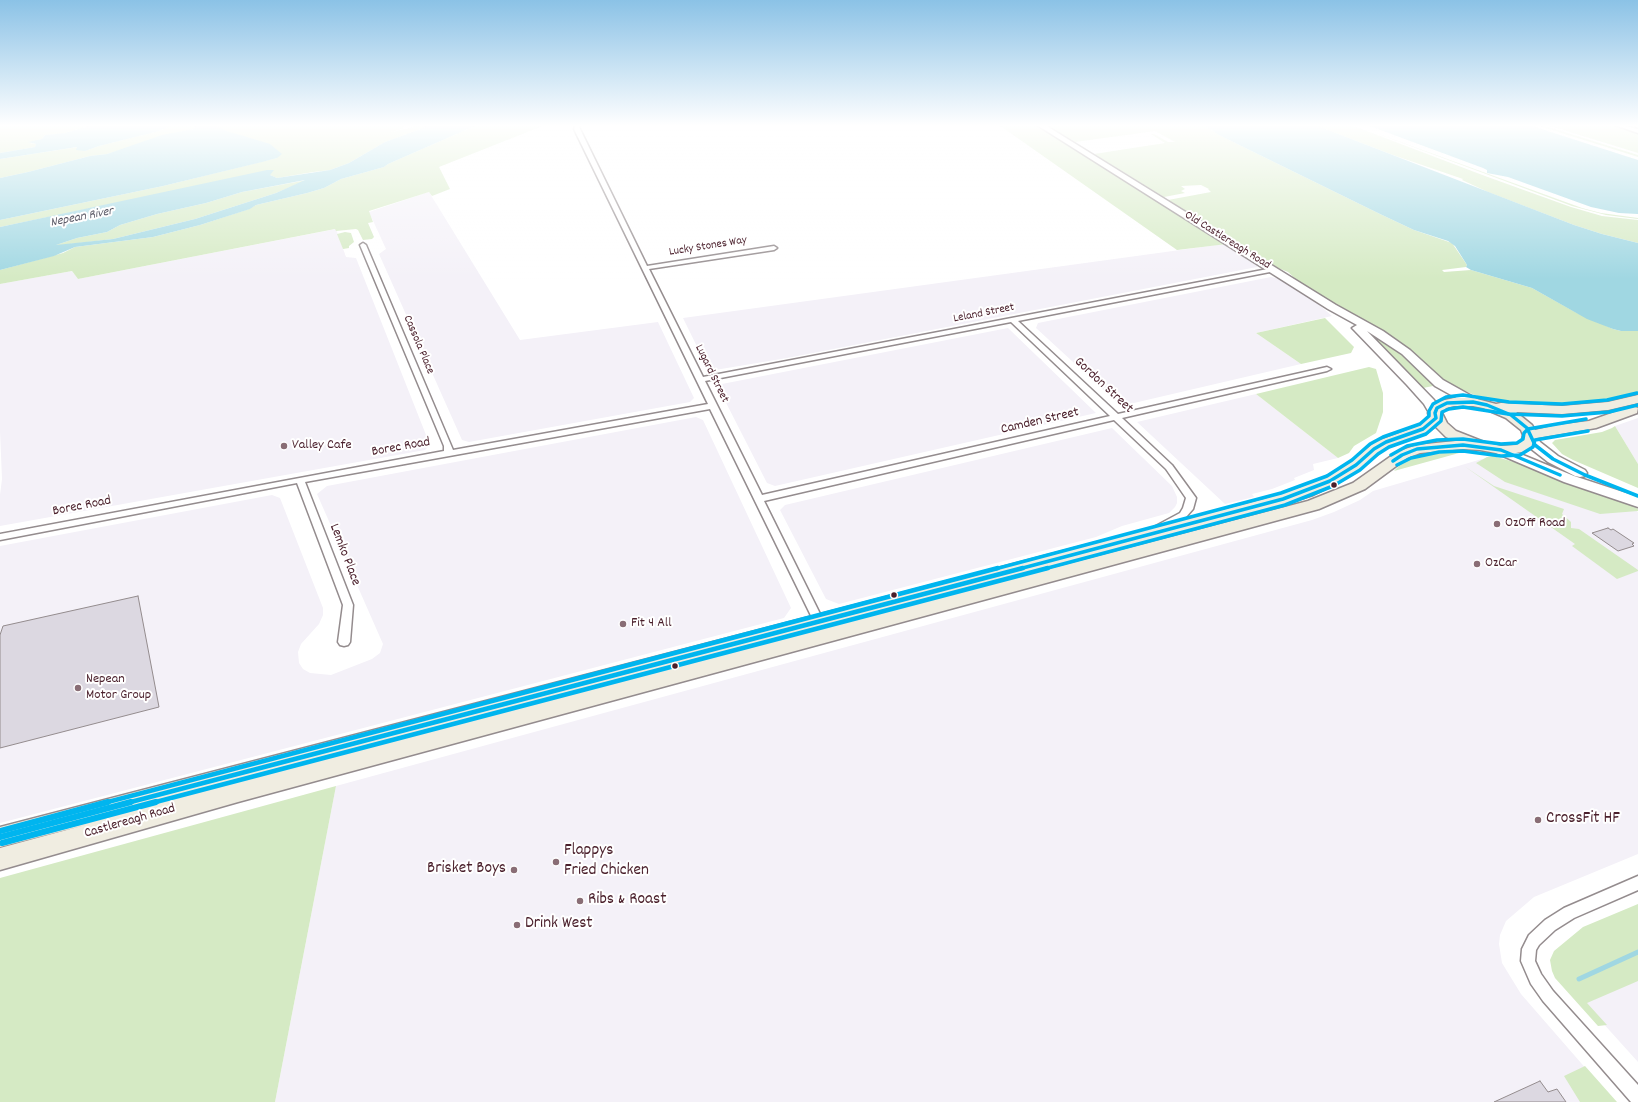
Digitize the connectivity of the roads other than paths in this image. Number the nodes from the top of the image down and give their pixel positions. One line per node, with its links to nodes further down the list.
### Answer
1 (600, 176): 5 (street, Lugard Street)
2 (1124, 176): 6 (street, Old Castlereagh Road)
3 (363, 245): 21 (street, Cassola Place)
4 (774, 248): 5 (street, Lucky Stones Way)
5 (645, 268): 10 (street, Lugard Street)
6 (1273, 270): 7 (street, Old Castlereagh Road); 8 (street, Leland Street)
7 (1332, 307): 12 (street, Old Castlereagh Road); 16 (street, Old Castlereagh Road)
8 (1013, 320): 10 (street, Leland Street); 17 (street, Gordon Street)
9 (1327, 369): 17 (street, Camden Street)
10 (700, 380): 14 (street, Lugard Street)
11 (1638, 399): 13 (main road)
12 (1473, 402): 13 (main road, Castlereagh Road); 16 (main road, Castlereagh Road)
13 (1487, 405): 18 (main road)
14 (713, 406): 21 (street, Borec Road); 24 (street, Lugard Street)
15 (1638, 408): 18 (main road)
16 (1436, 415): 19 (main road); 27 (main road, Castlereagh Road)
17 (1117, 418): 24 (street, Camden Street); 27 (street, Gordon Street)
18 (1531, 437): 20 (main road); 23 (street)
19 (1480, 446): 20 (main road); 28 (main road, Castlereagh Road)
20 (1501, 450): 25 (street)
21 (449, 454): 22 (street, Borec Road)
22 (300, 480): 26 (street, Borec Road); 29 (street, Lemko Place)
23 (1638, 496)
24 (758, 499): 28 (street, Lugard Street)
25 (1638, 502)
26 (0, 537)
27 (1138, 538): 28 (main road, Castlereagh Road)
28 (822, 628): 30 (main road, Castlereagh Road); 31 (main road, Castlereagh Road)
29 (344, 642)
30 (0, 837)
31 (0, 859)
32 (1638, 883): 33 (street)
33 (1638, 1097)

